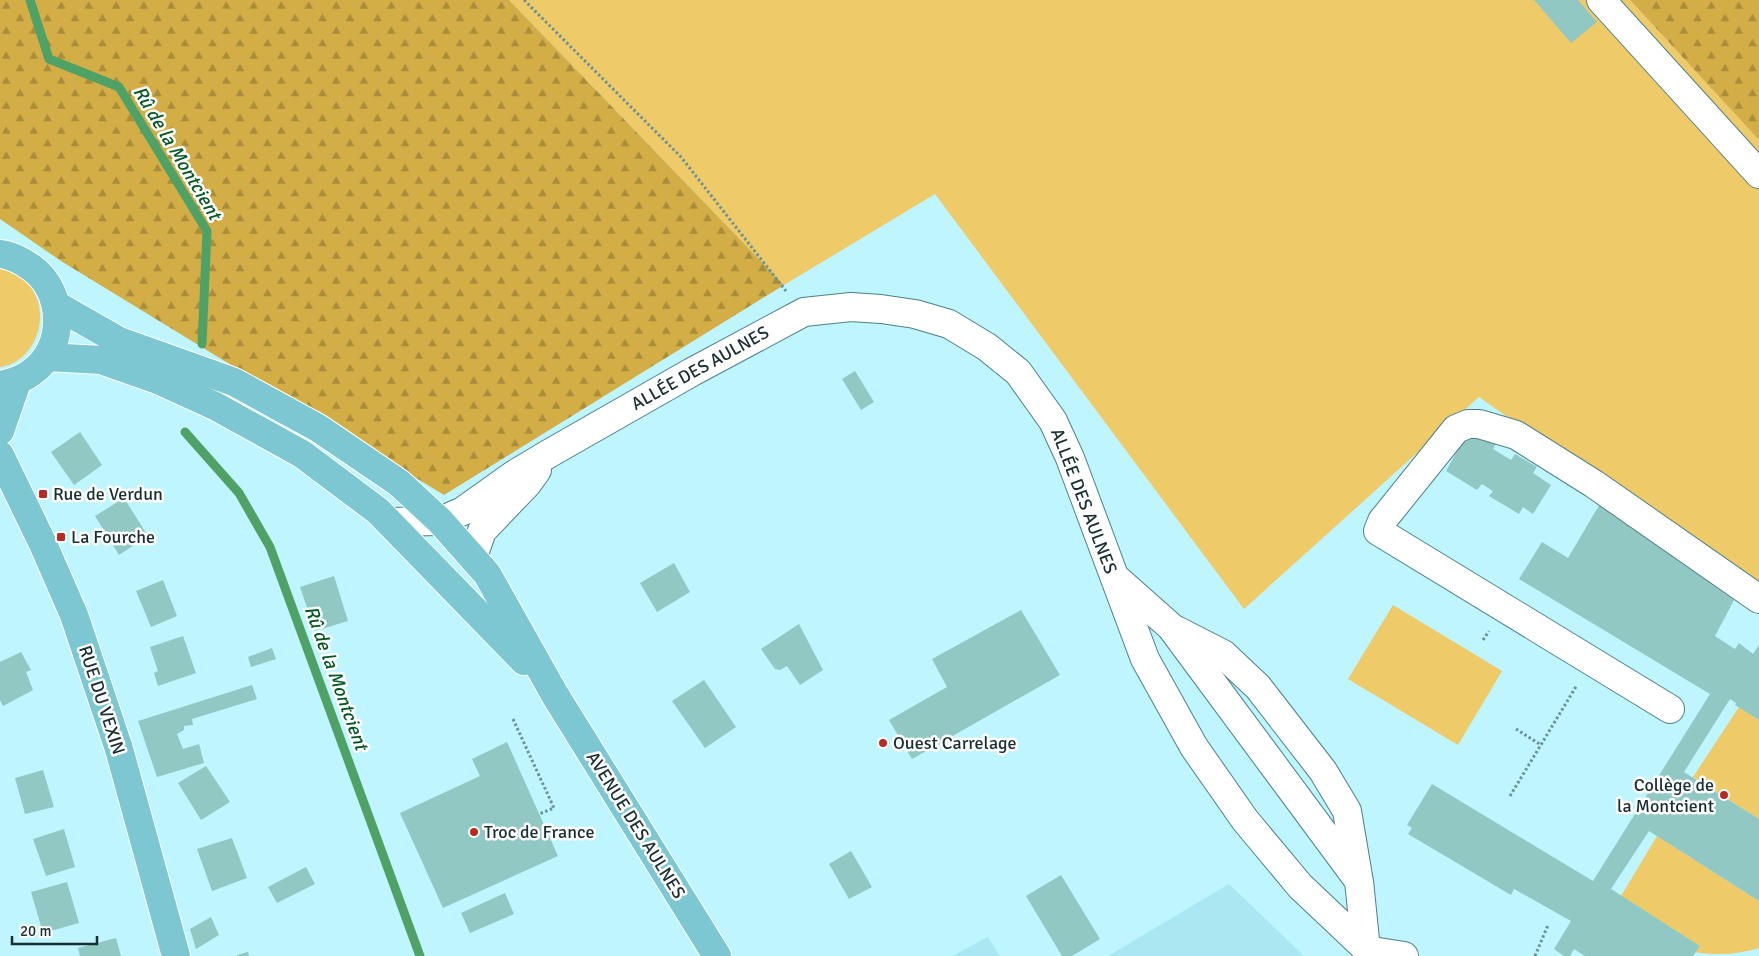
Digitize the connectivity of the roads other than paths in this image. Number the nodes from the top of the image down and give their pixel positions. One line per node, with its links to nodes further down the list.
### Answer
1 (1601, 0): 2 (street)
2 (1759, 174)
3 (0, 254): 4 (main road)
4 (56, 305): 5 (main road); 10 (main road)
5 (47, 357): 6 (main road); 11 (main road)
6 (8, 383): 7 (main road)
7 (0, 432)
8 (550, 453): 10 (street, ALLÉE DES AULNES); 12 (street, ALLÉE DES AULNES); 13 (street, ALLÉE DES AULNES)
9 (0, 455): 20 (main road, RUE DU VEXIN)
10 (440, 521): 11 (street, ALLÉE DES AULNES); 12 (main road)
11 (389, 522): 16 (main road)
12 (473, 557): 16 (main road)
13 (1113, 576): 15 (street); 19 (street, ALLÉE DES AULNES)
14 (1759, 600): 17 (street)
15 (1171, 627): 18 (street); 18 (street)
16 (555, 695): 21 (main road, AVENUE DES AULNES)
17 (1670, 709)
18 (1359, 881): 19 (street)
19 (1370, 953): 22 (street)
20 (176, 956)
21 (717, 956)
22 (1404, 956)

